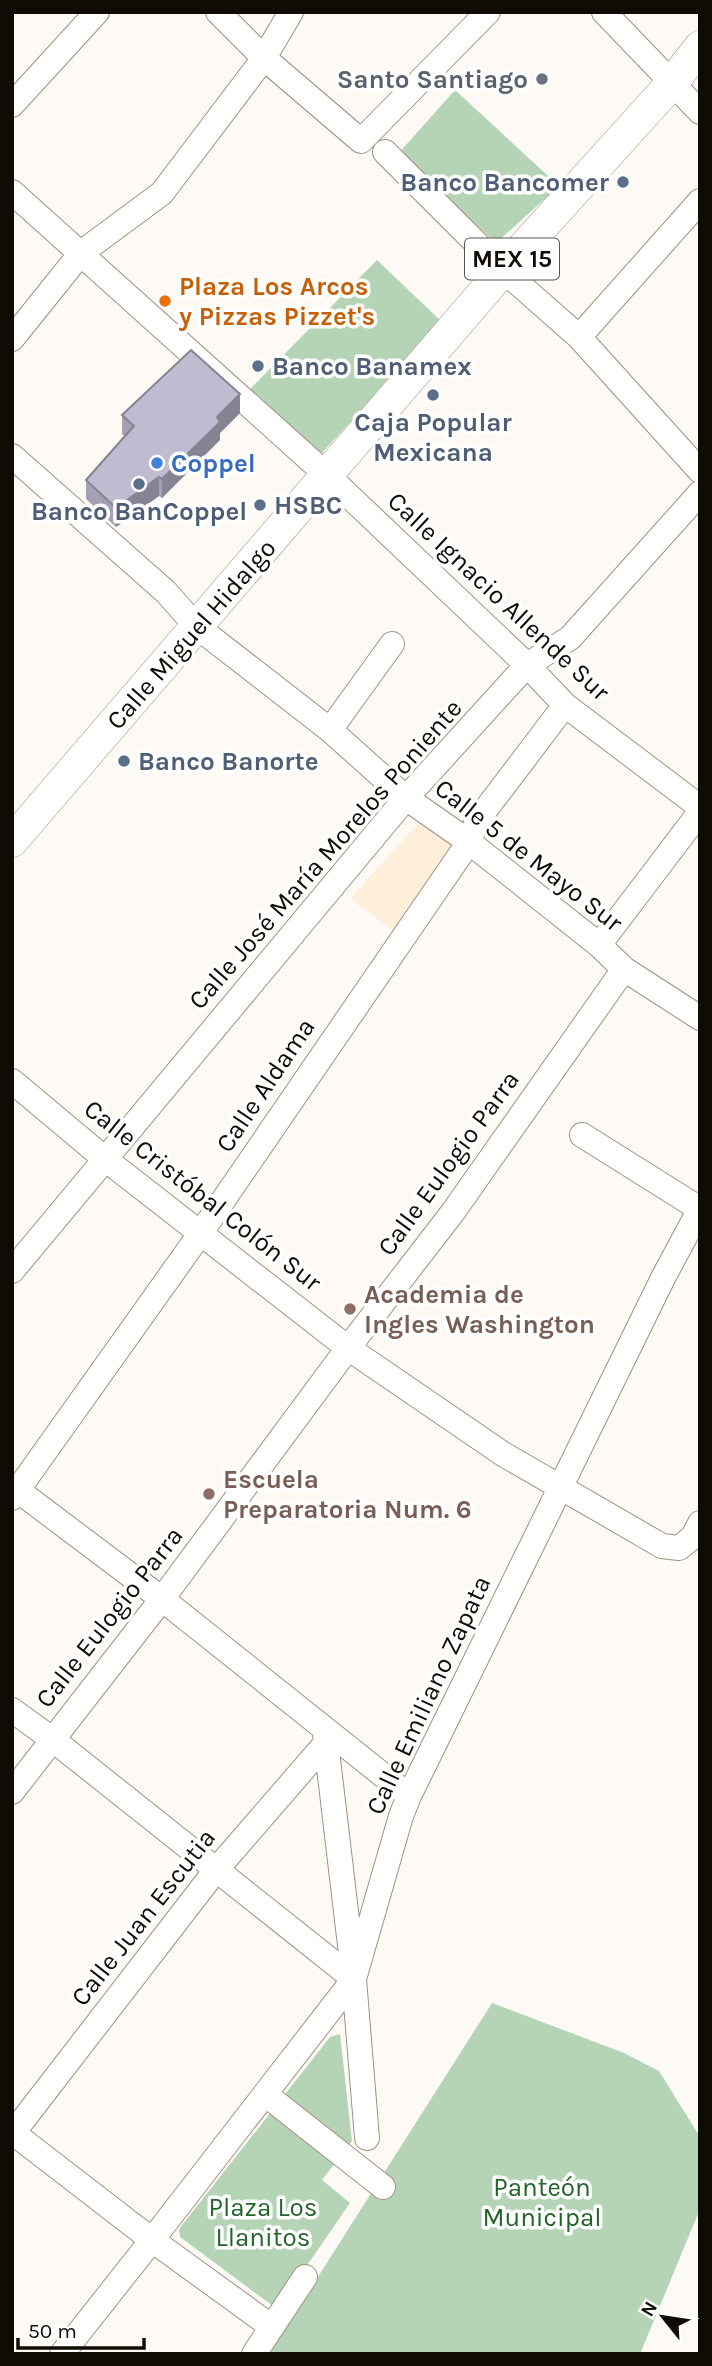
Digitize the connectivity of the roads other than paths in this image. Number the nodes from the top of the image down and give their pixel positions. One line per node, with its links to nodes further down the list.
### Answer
1 (97, 12): 9 (street)
2 (218, 12): 7 (street)
3 (292, 12): 7 (street)
4 (488, 12): 7 (street)
5 (604, 12): 8 (street)
6 (700, 47): 8 (main road, Calle Miguel Hidalgo / MEX 15)
7 (264, 58): 14 (street)
8 (672, 83): 10 (street); 15 (main road, Calle Miguel Hidalgo / MEX 15)
9 (12, 105)
10 (700, 112)
11 (386, 152): 15 (street)
12 (12, 191): 14 (street, Calle Ignacio Allende Sur)
13 (700, 201): 16 (street)
14 (81, 253): 17 (street); 20 (street, Calle Ignacio Allende Sur)
15 (503, 270): 16 (street); 20 (main road, Calle Miguel Hidalgo / MEX 15)
16 (579, 337): 19 (street)
17 (12, 338)
18 (12, 456): 22 (street, Calle 5 de Mayo Sur)
19 (700, 471)
20 (328, 475): 22 (main road, Calle Miguel Hidalgo / MEX 15); 24 (street, Calle Ignacio Allende Sur)
21 (700, 493): 24 (street, Calle José María Morelos Poniente)
22 (196, 626): 26 (street, Calle 5 de Mayo Sur); 29 (main road, Calle Miguel Hidalgo / MEX 15)
23 (392, 644): 26 (street)
24 (527, 665): 25 (street, Calle Ignacio Allende Sur); 27 (street, Calle José María Morelos Poniente)
25 (565, 705): 28 (street, Calle Ignacio Allende Sur); 30 (street, Calle Aldama)
26 (330, 730): 27 (street, Calle 5 de Mayo Sur)
27 (406, 798): 30 (street, Calle 5 de Mayo Sur); 36 (street, Calle José María Morelos Poniente)
28 (700, 810): 31 (street)
29 (12, 841)
30 (469, 842): 31 (street, Calle 5 de Mayo Sur); 38 (street, Calle Aldama)
31 (599, 944): 32 (street, Calle 5 de Mayo Sur)
32 (624, 969): 33 (street, Calle 5 de Mayo Sur); 40 (street, Calle Eulogio Parra)
33 (700, 1018)
34 (12, 1082): 36 (street, Calle Cristóbal Colón Sur)
35 (582, 1135): 37 (street)
36 (105, 1159): 38 (street, Calle Cristóbal Colón Sur); 39 (street, Calle José María Morelos Poniente)
37 (700, 1209): 41 (street, Calle Emiliano Zapata)
38 (200, 1234): 40 (street, Calle Cristóbal Colón Sur); 42 (street, Calle Aldama)
39 (12, 1271)
40 (348, 1348): 41 (street, Calle Cristóbal Colón Sur); 44 (street, Calle Eulogio Parra)
41 (560, 1488): 43 (street, Calle Cristóbal Colón Sur); 49 (street, Calle Emiliano Zapata)
42 (14, 1491): 44 (street)
43 (700, 1522)
44 (162, 1600): 46 (street); 47 (street, Calle Eulogio Parra)
45 (12, 1710): 47 (street)
46 (325, 1736): 49 (street); 50 (street, Calle Juan Escutia); 51 (street)
47 (52, 1739): 48 (street, Calle Eulogio Parra); 50 (street)
48 (12, 1792)
49 (409, 1796): 51 (street, Calle Emiliano Zapata)
50 (216, 1870): 51 (street); 53 (street, Calle Juan Escutia)
51 (354, 1979): 52 (street, Calle Emiliano Zapata); 54 (street)
52 (265, 2094): 55 (street); 56 (street, Calle Emiliano Zapata)
53 (13, 2133): 56 (street)
54 (367, 2138)
55 (383, 2187)
56 (152, 2240): 58 (street); 59 (street, Calle Emiliano Zapata)
57 (305, 2277): 58 (street)
58 (272, 2328): 60 (street)
59 (62, 2354)
60 (254, 2354)

